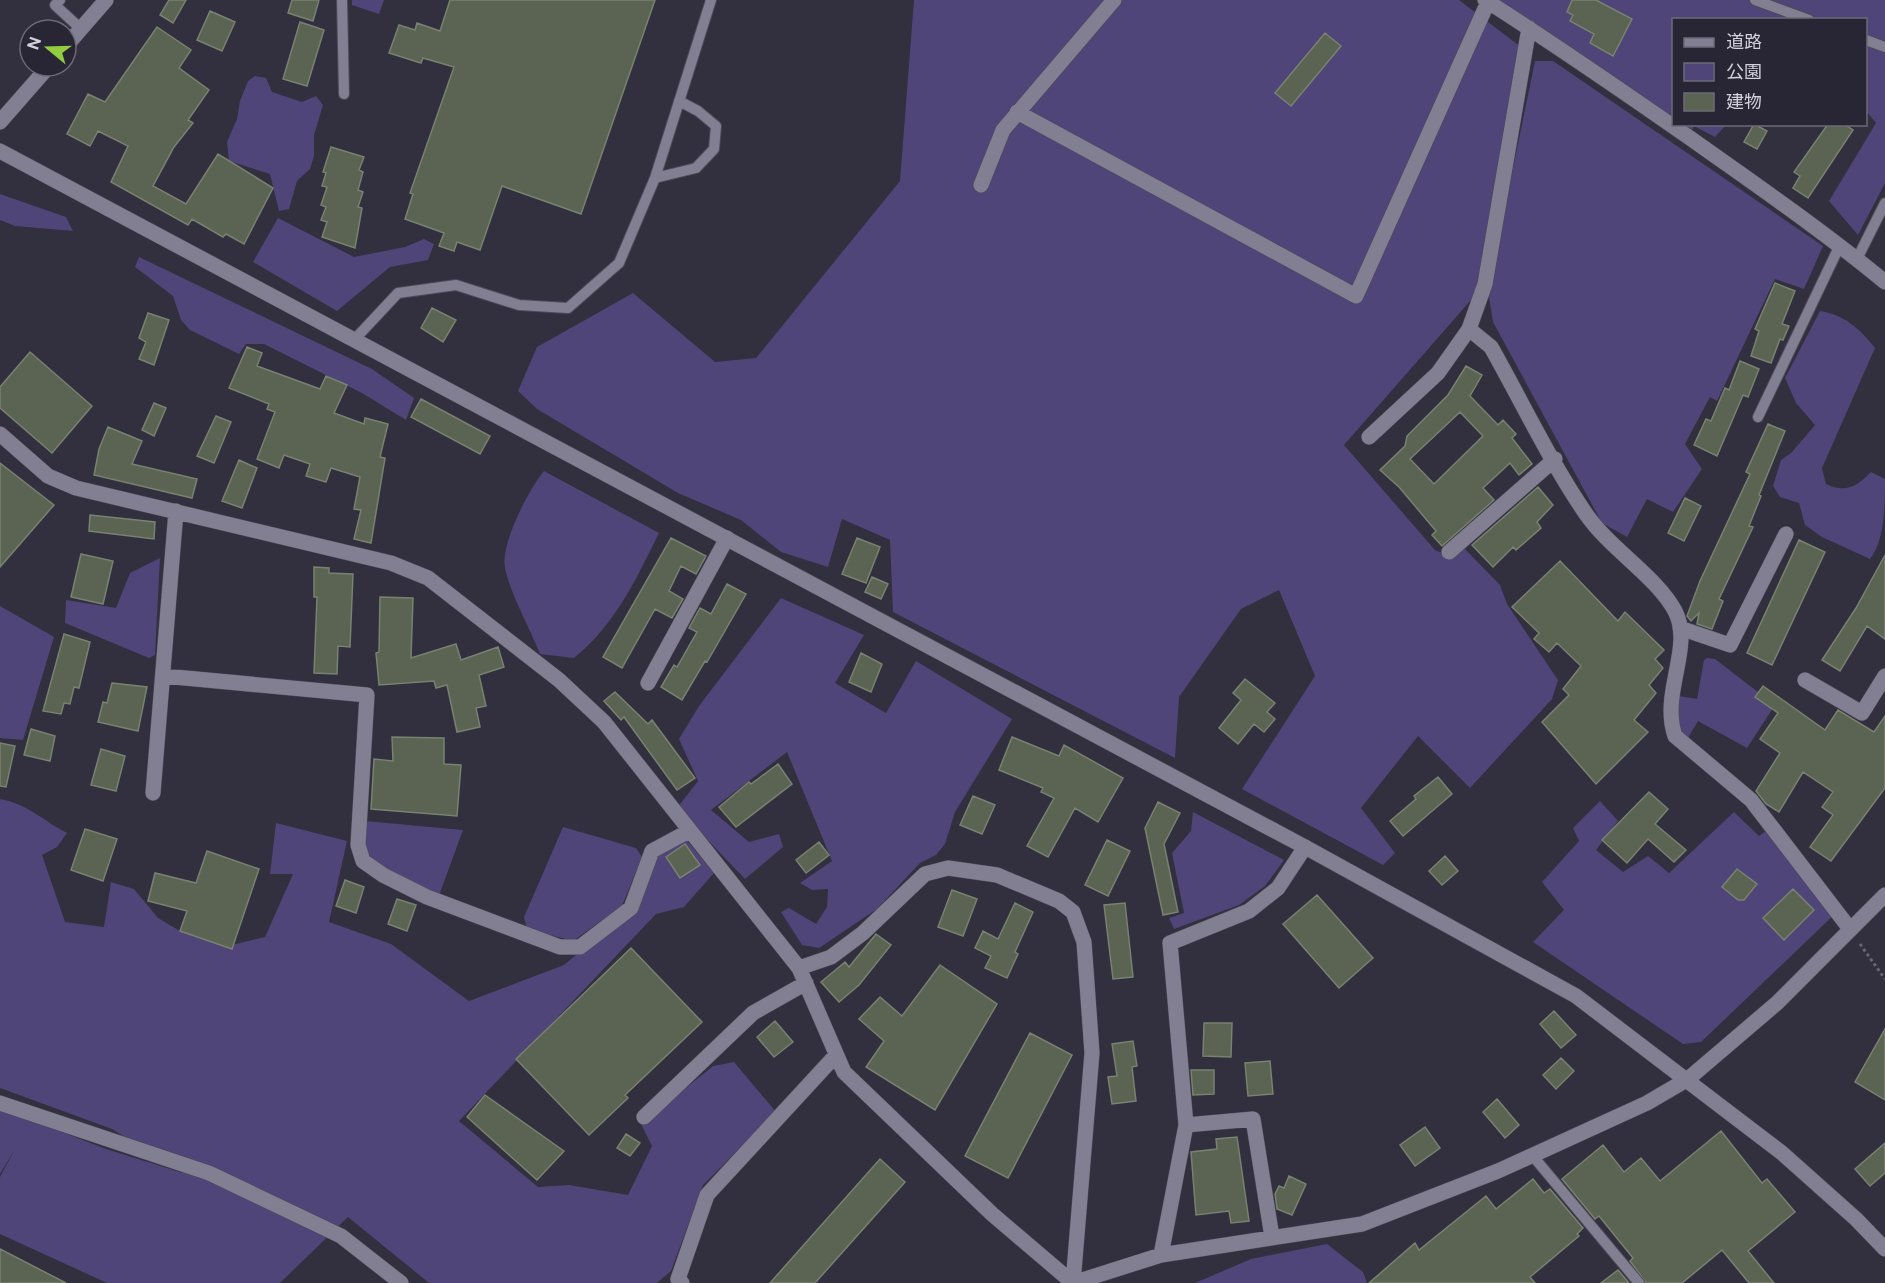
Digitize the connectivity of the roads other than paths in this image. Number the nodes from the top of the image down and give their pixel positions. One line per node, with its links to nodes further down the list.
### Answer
1 (60, 0): 10 (lane)
2 (106, 0): 10 (street)
3 (342, 0): 15 (lane)
4 (711, 0): 16 (lane)
5 (1114, 0): 17 (street)
6 (1755, 0): 8 (lane)
7 (1486, 1): 9 (street); 17 (street)
8 (1804, 18)
9 (1529, 28): 23 (street); 26 (street)
10 (81, 29): 11 (street)
11 (78, 32)
12 (1867, 40): 13 (lane)
13 (1885, 47)
14 (38, 78): 18 (street)
15 (344, 94)
16 (679, 101): 20 (lane); 20 (lane)
17 (1017, 112): 21 (street)
18 (0, 122)
19 (0, 151): 27 (street)
20 (655, 178): 27 (lane)
21 (981, 185)
22 (1885, 203): 24 (lane)
23 (1840, 245): 24 (street); 28 (lane)
24 (1857, 259): 25 (street)
25 (1885, 282)
26 (1469, 329): 30 (street); 31 (street)
27 (354, 340): 34 (street)
28 (1758, 417)
29 (0, 434): 32 (street)
30 (1369, 437)
31 (1555, 459): 35 (street); 36 (street)
32 (176, 512): 37 (street); 42 (street)
33 (1786, 534): 36 (street)
34 (727, 538): 40 (street); 43 (street)
35 (1449, 552)
36 (1680, 628): 45 (street)
37 (164, 676): 41 (street); 42 (street)
38 (1885, 676): 39 (street)
39 (1805, 680)
40 (648, 683)
41 (153, 793)
42 (689, 831): 46 (street)
43 (1305, 847): 49 (street); 52 (street)
44 (1885, 895): 45 (street)
45 (1850, 929): 49 (street)
46 (799, 968): 47 (street); 59 (street)
47 (806, 983): 48 (street); 51 (street)
48 (836, 1055): 58 (street); 59 (street)
49 (1688, 1079): 53 (street); 55 (street)
50 (0, 1103): 57 (street)
51 (644, 1117)
52 (1186, 1125): 54 (street); 56 (street)
53 (1532, 1155): 54 (street); 60 (lane)
54 (1272, 1237): 56 (street)
55 (1885, 1249)
56 (1161, 1255): 59 (street)
57 (401, 1283)
58 (682, 1283)
59 (1073, 1283)
60 (1639, 1283)

